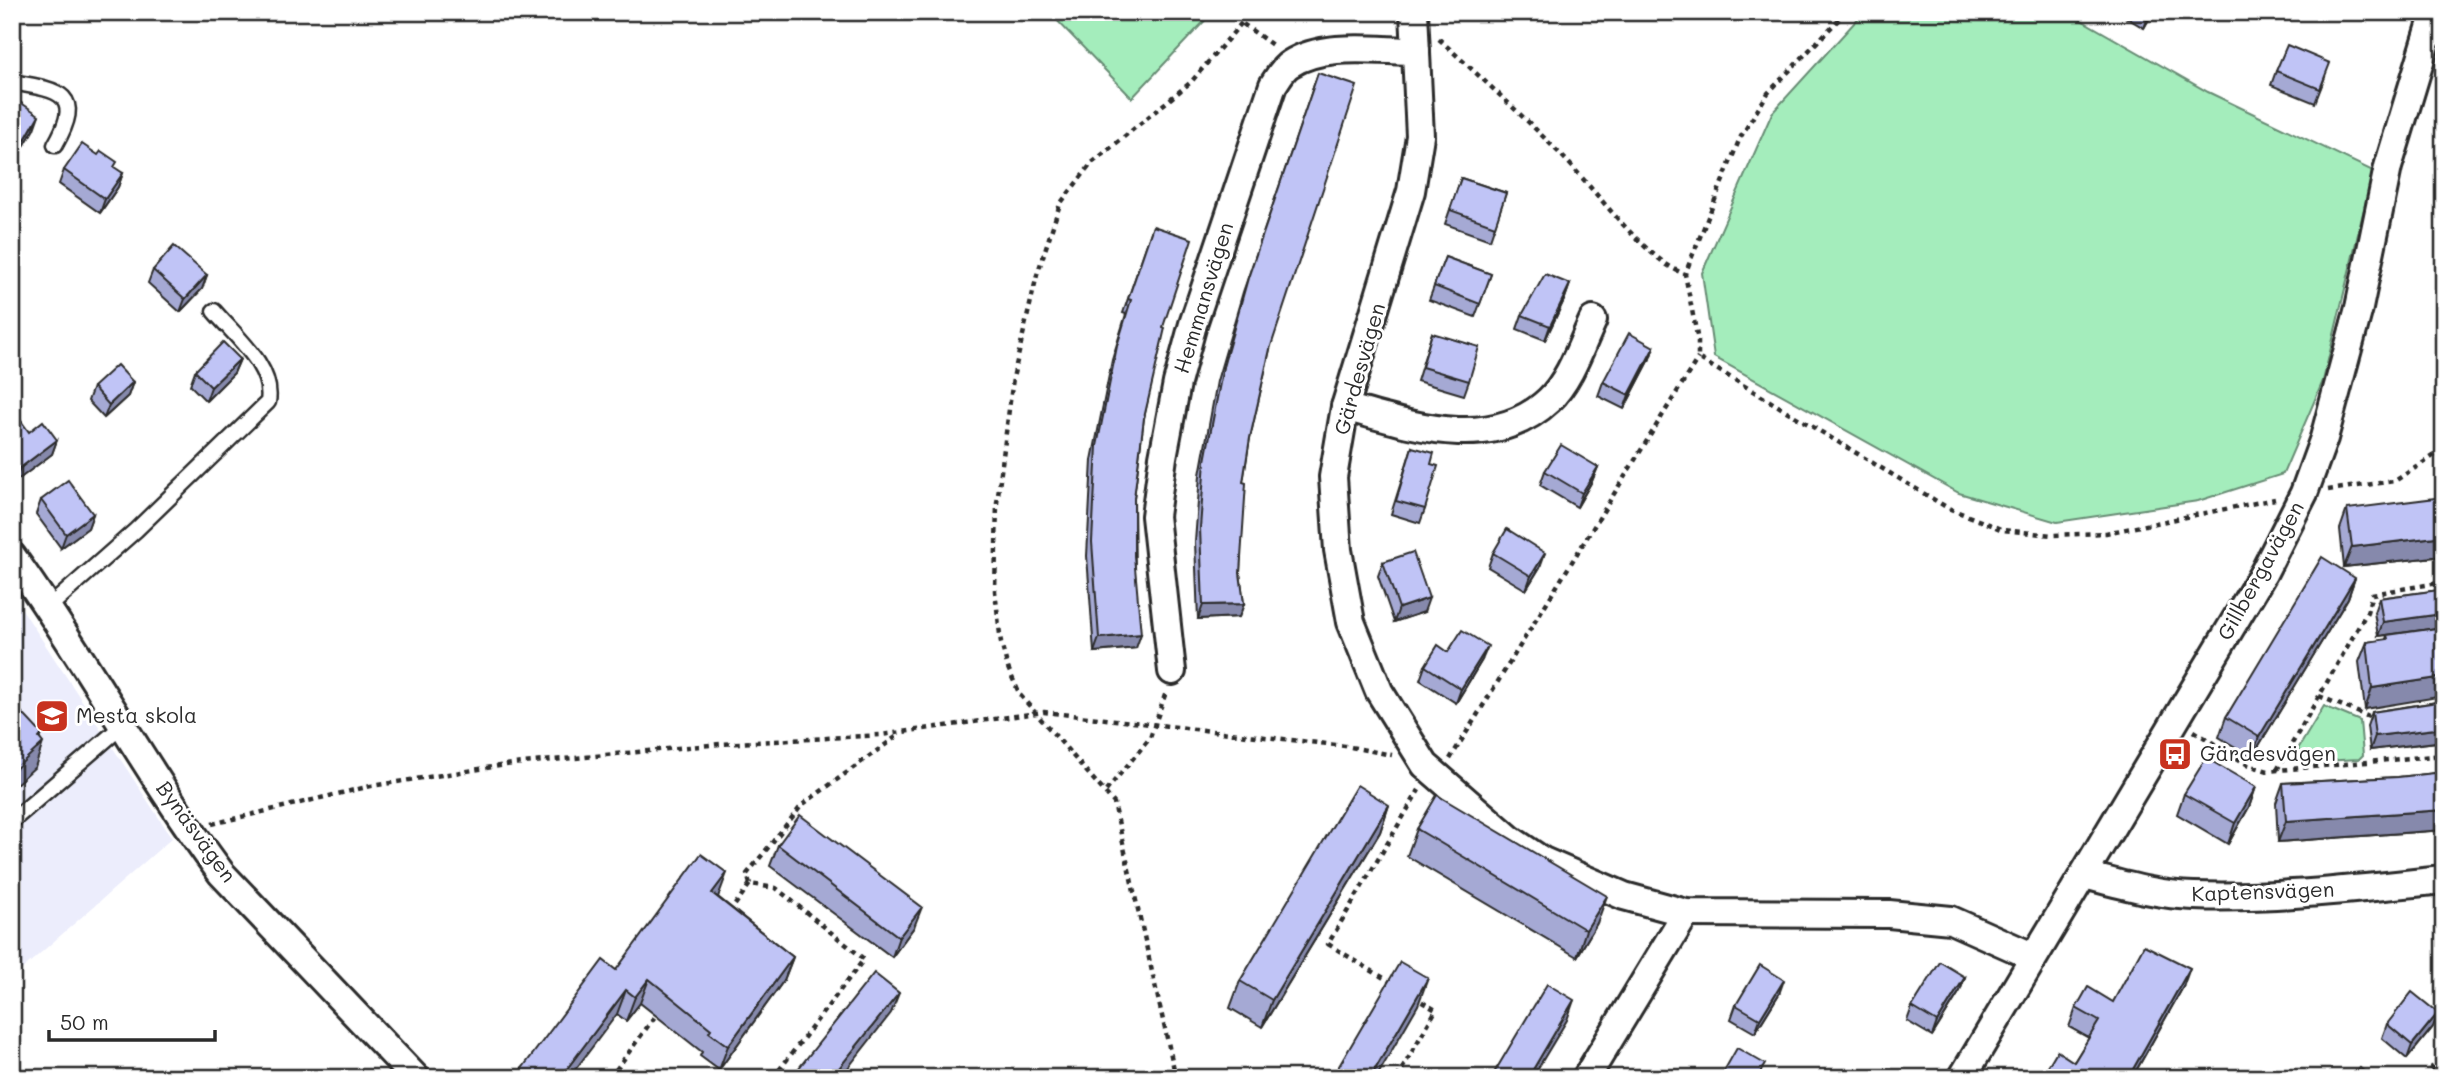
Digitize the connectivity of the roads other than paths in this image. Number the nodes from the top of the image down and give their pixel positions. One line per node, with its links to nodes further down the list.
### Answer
1 (2435, 12): 13 (street, Gillbergavägen)
2 (1415, 33): 7 (street, Gärdesvägen); 10 (street, Hemmansvägen)
3 (12, 82): 4 (lane)
4 (55, 145)
5 (214, 311): 9 (lane)
6 (1594, 320): 7 (street)
7 (1345, 407): 15 (street, Gärdesvägen)
8 (12, 556): 9 (street, Bynäsvägen)
9 (49, 607): 11 (street, Bynäsvägen)
10 (1172, 671)
11 (123, 725): 12 (lane); 17 (street, Bynäsvägen)
12 (12, 821)
13 (2084, 875): 14 (street, Kaptensvägen); 16 (street, Gillbergavägen)
14 (2444, 880)
15 (1686, 913): 16 (street, Gärdesvägen); 18 (street)
16 (2032, 956): 19 (street, Gillbergavägen)
17 (416, 1078)
18 (1586, 1078)
19 (1962, 1078)

